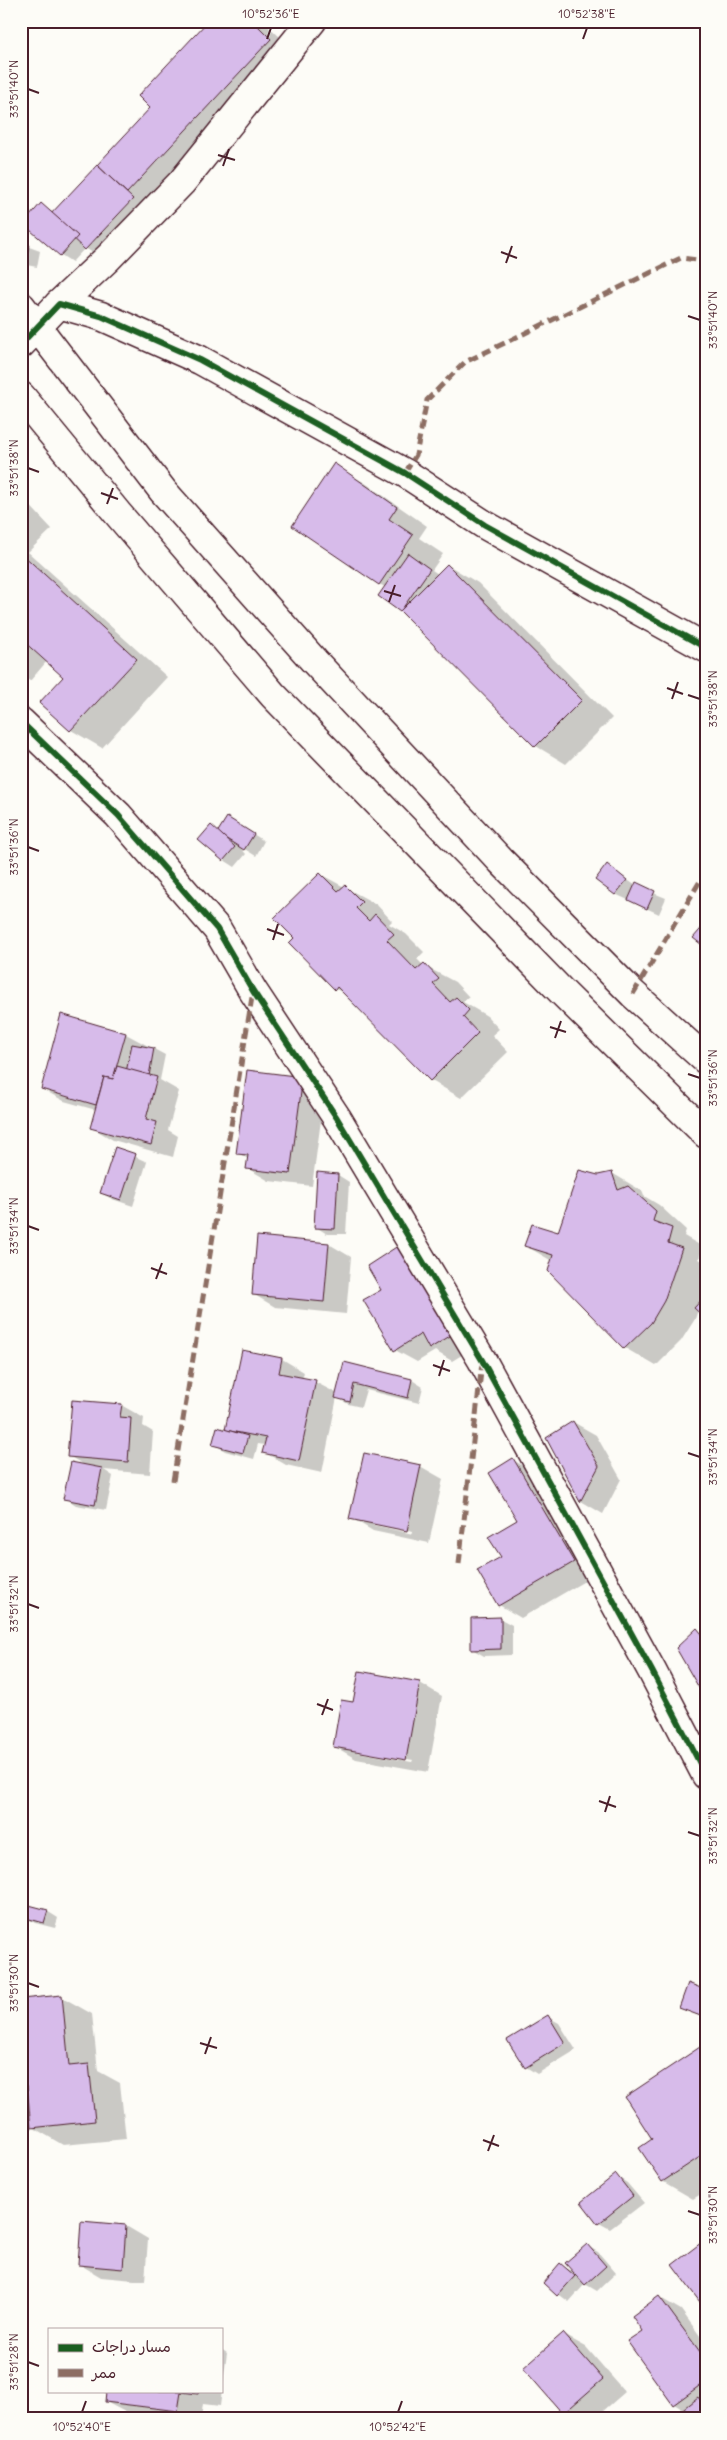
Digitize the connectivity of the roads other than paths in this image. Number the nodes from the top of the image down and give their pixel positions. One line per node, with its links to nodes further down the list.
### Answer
1 (312, 21): 2 (street)
2 (59, 304): 3 (street); 5 (street)
3 (26, 325): 7 (street)
4 (21, 396): 8 (street)
5 (706, 648)
6 (21, 722): 9 (street)
7 (706, 1060)
8 (706, 1134)
9 (706, 1775)

